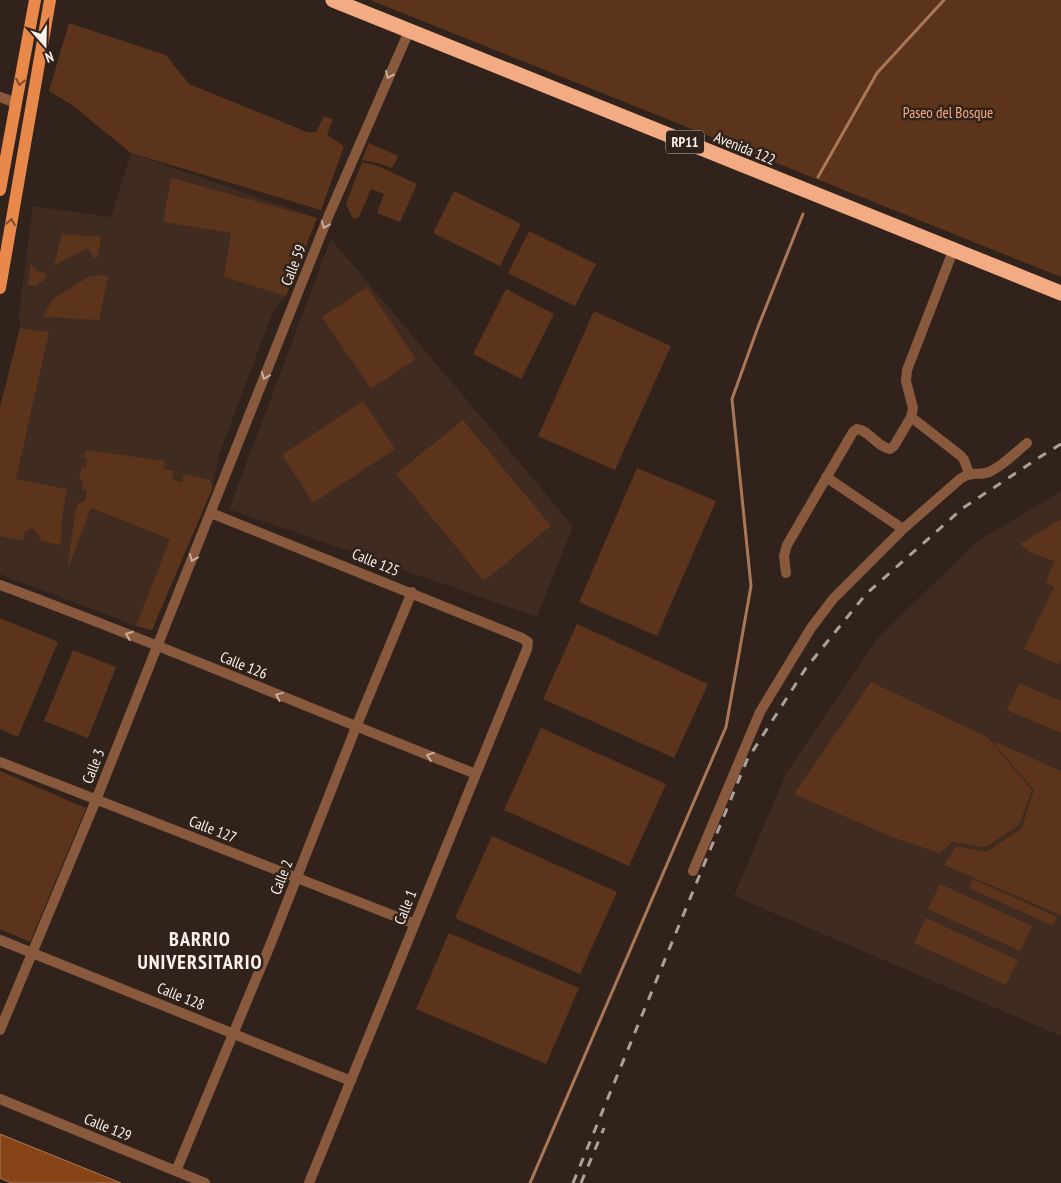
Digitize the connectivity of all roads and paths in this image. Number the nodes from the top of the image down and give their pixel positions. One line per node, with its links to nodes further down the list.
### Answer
1 (35, 0): 6 (main road, one-way to 6)
2 (50, 0): 9 (main road, one-way to 2)
3 (333, 0): 4 (highway, Avenida 122 / RP11)
4 (409, 31): 8 (highway, Avenida 122 / RP11); 15 (street, Calle 59, one-way to 15)
5 (0, 97): 6 (street)
6 (16, 103): 7 (main road)
7 (0, 190)
8 (953, 251): 10 (highway, Avenida 122 / RP11); 11 (street)
9 (0, 288)
10 (1061, 293)
11 (911, 417): 13 (street); 14 (street)
12 (1027, 443): 13 (street)
13 (969, 473): 16 (street)
14 (826, 477): 16 (street); 17 (street)
15 (211, 513): 19 (street, Calle 125); 21 (street, Calle 3, one-way to 21)
16 (903, 529): 26 (street)
17 (786, 573)
18 (0, 584): 21 (street, Calle 126, one-way to 18)
19 (412, 592): 20 (street, Calle 125); 22 (street, Calle 2)
20 (528, 642): 24 (street, Calle 1)
21 (157, 646): 22 (street, Calle 126, one-way to 21); 25 (street, Calle 3)
22 (356, 727): 24 (street, Calle 126, one-way to 22); 27 (street, Calle 2)
23 (0, 762): 25 (street, Calle 127)
24 (476, 774): 28 (street, Calle 1)
25 (96, 800): 27 (street, Calle 127); 30 (street, Calle 3)
26 (693, 871)
27 (297, 878): 28 (street, Calle 127); 32 (street, Calle 2)
28 (414, 924): 33 (street, Calle 1)
29 (0, 940): 30 (street, Calle 128)
30 (33, 953): 31 (street, Calle 3); 32 (street, Calle 128)
31 (0, 1030)
32 (233, 1033): 33 (street, Calle 128); 35 (street, Calle 2)
33 (351, 1081): 37 (street, Calle 1)
34 (0, 1099): 35 (street, Calle 129)
35 (176, 1171): 36 (street, Calle 129)
36 (205, 1183)
37 (309, 1183)

